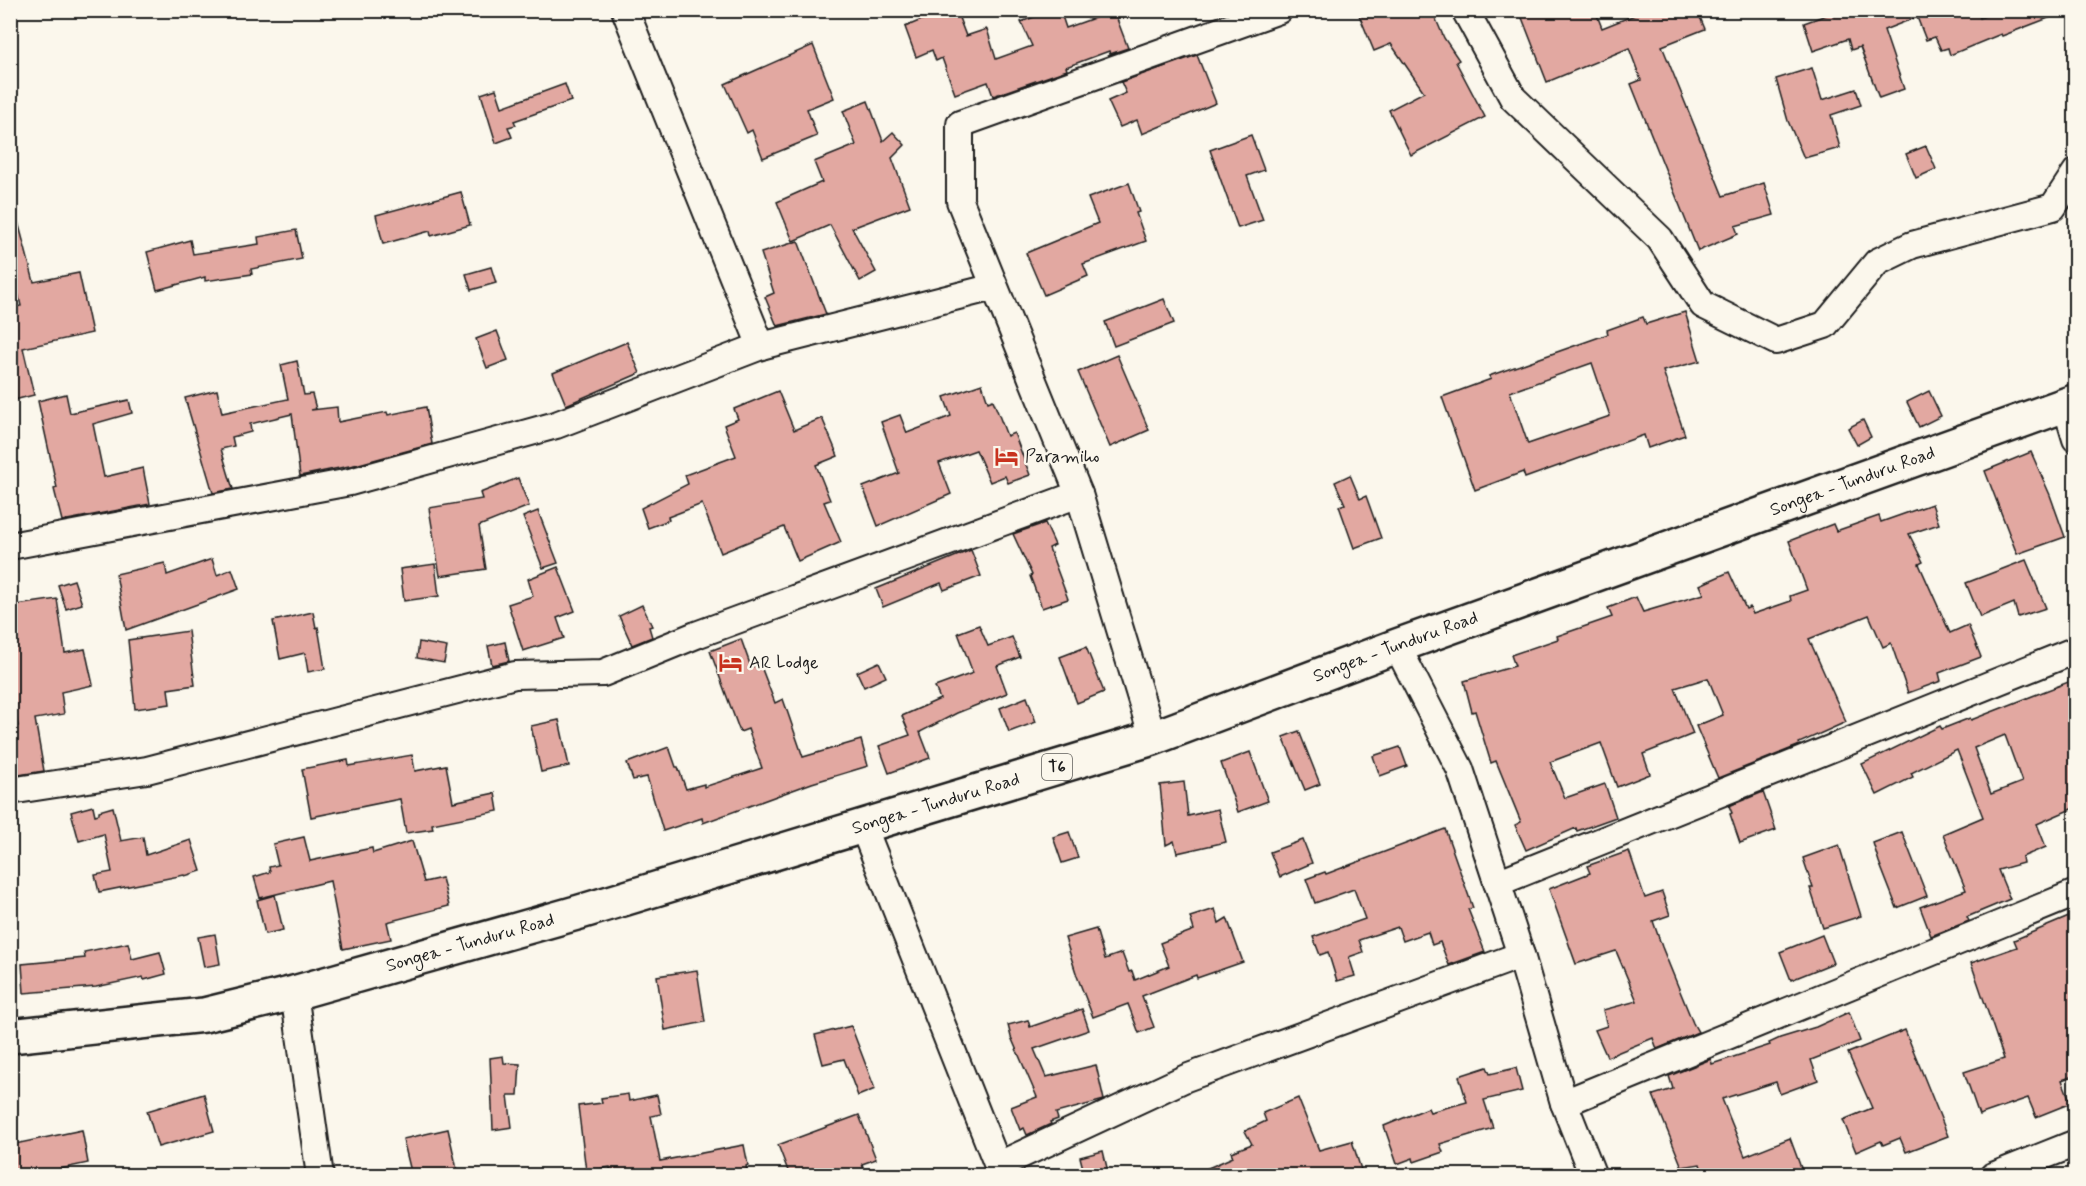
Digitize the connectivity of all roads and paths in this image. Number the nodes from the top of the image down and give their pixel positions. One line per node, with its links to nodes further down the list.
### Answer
1 (625, 10): 6 (street)
2 (1279, 10): 5 (street)
3 (1465, 10): 4 (street)
4 (2076, 172)
5 (994, 286): 6 (street); 9 (street)
6 (761, 346): 10 (street)
7 (2071, 403): 8 (street); 11 (highway, Songea - Tunduru Road / T6)
8 (2076, 439)
9 (1079, 494): 13 (street); 14 (street)
10 (10, 546)
11 (1396, 646): 13 (highway, Songea - Tunduru Road / T6); 16 (street)
12 (2076, 650): 16 (street)
13 (1153, 738): 15 (highway, Songea - Tunduru Road / T6)
14 (10, 791)
15 (863, 826): 19 (highway, Songea - Tunduru Road / T6); 23 (street)
16 (1497, 883): 18 (street)
17 (2076, 893): 21 (street)
18 (1521, 956): 21 (street); 23 (street)
19 (294, 993): 20 (highway, Songea - Tunduru Road / T6); 24 (street)
20 (10, 1036)
21 (1564, 1103): 25 (street)
22 (2076, 1143): 26 (street)
23 (1000, 1170)
24 (320, 1176)
25 (1593, 1176)
26 (1994, 1176)

